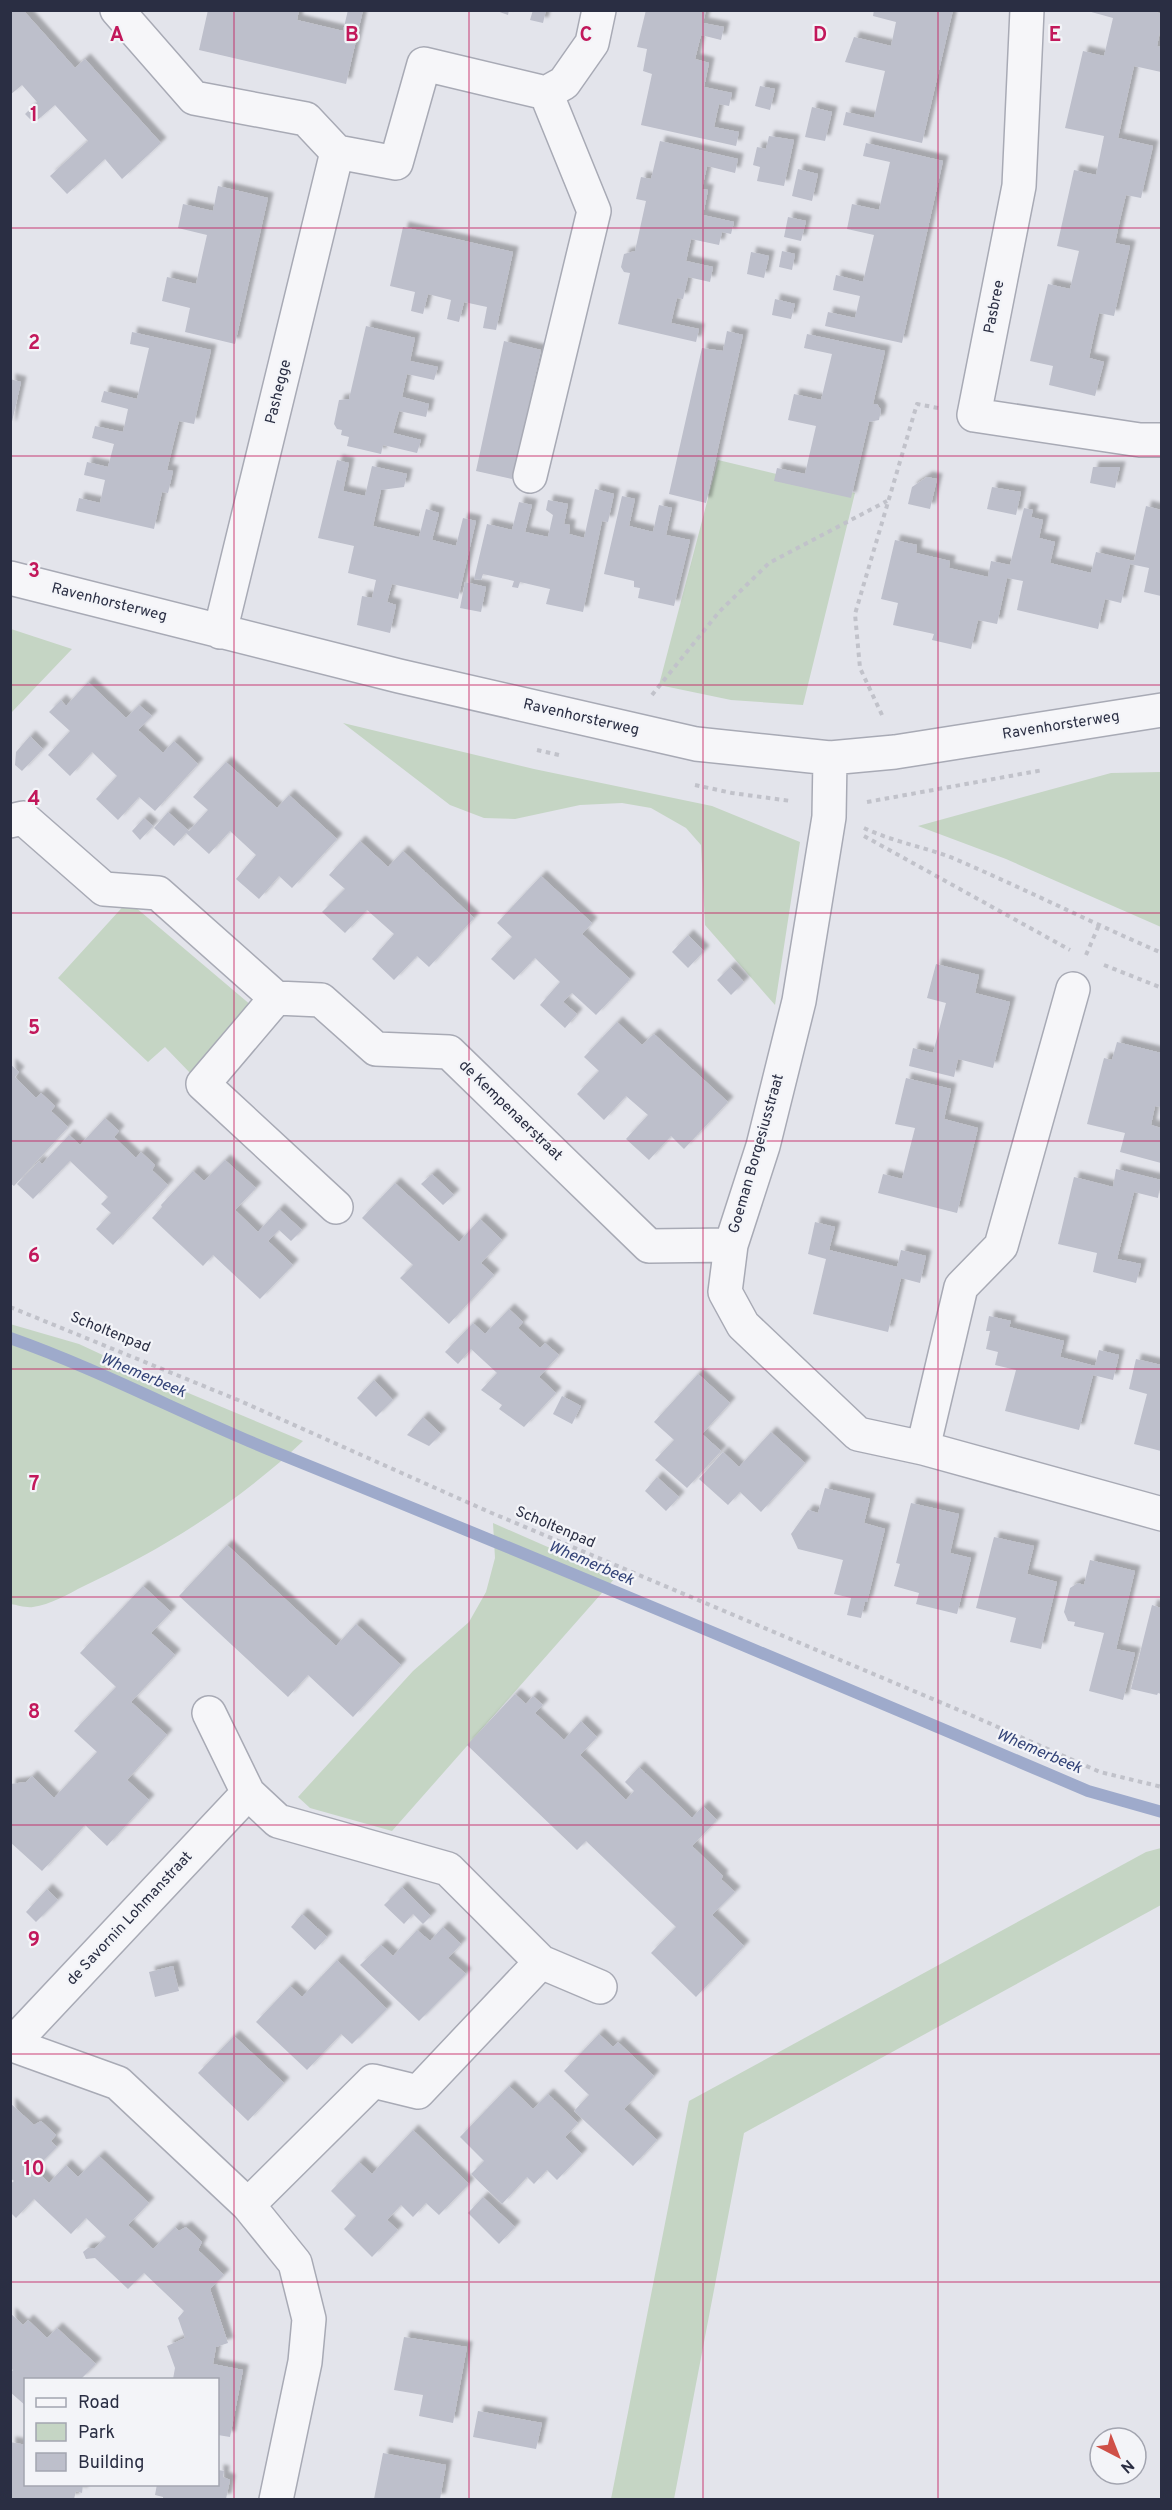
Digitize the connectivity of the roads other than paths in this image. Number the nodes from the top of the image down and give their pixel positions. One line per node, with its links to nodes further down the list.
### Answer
1 (117, 10): 5 (street)
2 (599, 10): 4 (street)
3 (1027, 10): 6 (street, Pasbree)
4 (546, 93): 5 (street); 7 (street)
5 (337, 152): 9 (street, Pashegge)
6 (1161, 440)
7 (530, 476)
8 (10, 579): 9 (street, Ravenhorsterweg)
9 (220, 632): 11 (street, Ravenhorsterweg)
10 (1161, 710): 11 (street, Ravenhorsterweg)
11 (830, 758): 16 (street, Goeman Borgesiusstraat)
12 (10, 821): 14 (street)
13 (1073, 989): 17 (street)
14 (276, 998): 15 (street); 16 (street, de Kempenaerstraat)
15 (336, 1207)
16 (731, 1245): 17 (street, Goeman Borgesiusstraat)
17 (923, 1448): 18 (street, Goeman Borgesiusstraat)
18 (1161, 1514)
19 (208, 1713): 20 (street)
20 (248, 1793): 21 (street); 23 (street, de Savornin Lohmanstraat)
21 (541, 1962): 22 (street); 24 (street)
22 (600, 1987)
23 (11, 2044): 24 (street, de Savornin Lohmanstraat)
24 (248, 2205): 25 (street, de Savornin Lohmanstraat)
25 (276, 2499)

